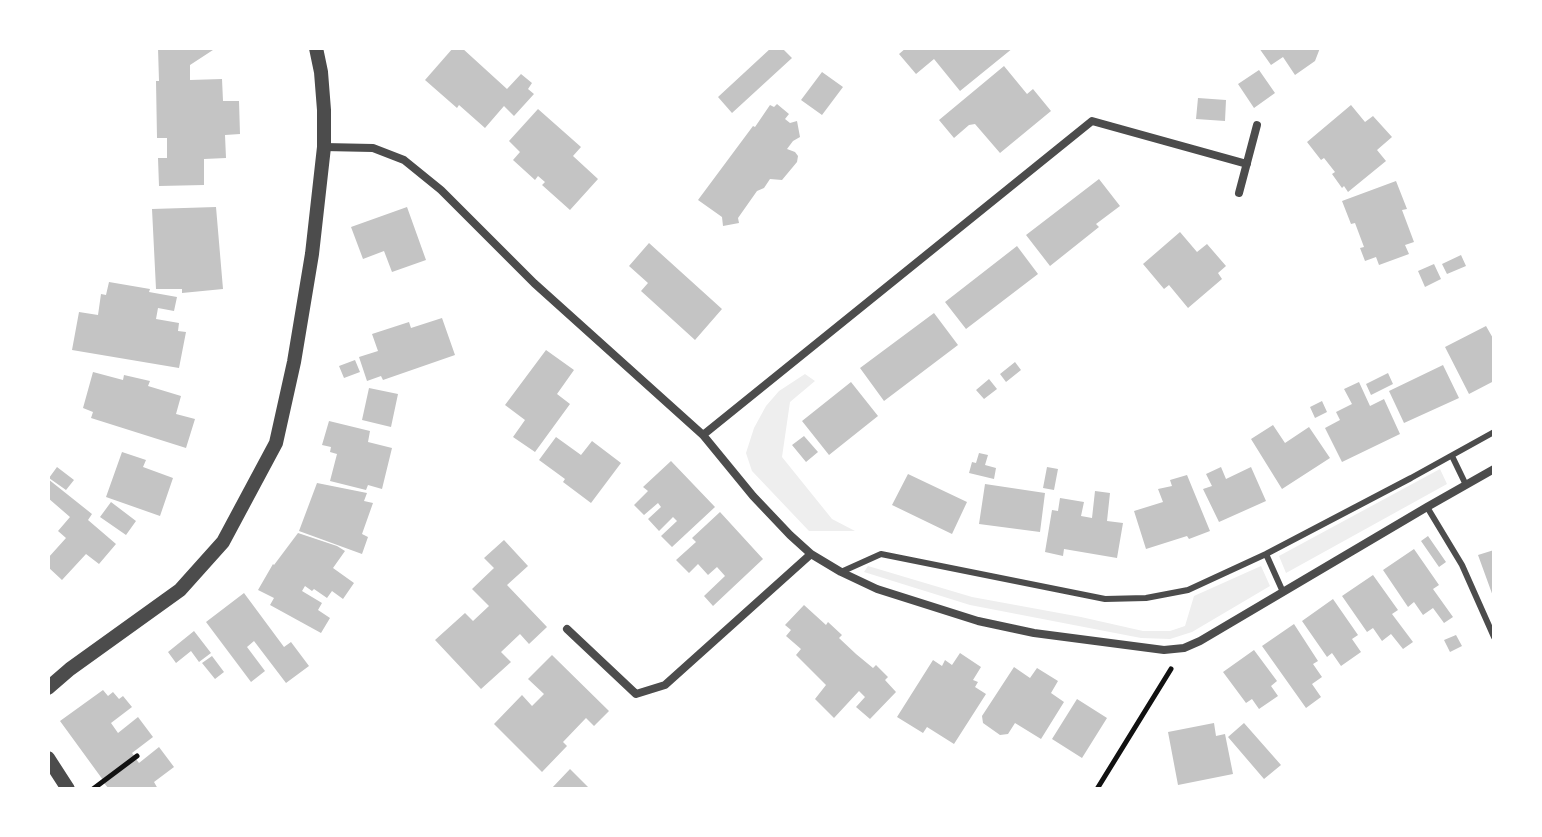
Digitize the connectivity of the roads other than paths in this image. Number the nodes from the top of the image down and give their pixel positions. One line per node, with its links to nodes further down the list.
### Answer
1 (316, 48): 3 (street)
2 (1257, 125): 4 (street)
3 (324, 147): 7 (street); 18 (street)
4 (1247, 164): 5 (street); 7 (street)
5 (1239, 193)
6 (1494, 432): 8 (lane)
7 (703, 435): 12 (street)
8 (1452, 456): 10 (lane); 13 (lane)
9 (1494, 469): 10 (street)
10 (1466, 485): 11 (street)
11 (1427, 507): 15 (street); 17 (lane)
12 (811, 554): 14 (street); 16 (street)
13 (1266, 554): 14 (lane); 15 (lane)
14 (841, 572): 15 (street)
15 (1283, 592)
16 (567, 629)
17 (1494, 637)
18 (48, 688)
19 (48, 758): 20 (street)
20 (68, 789)

